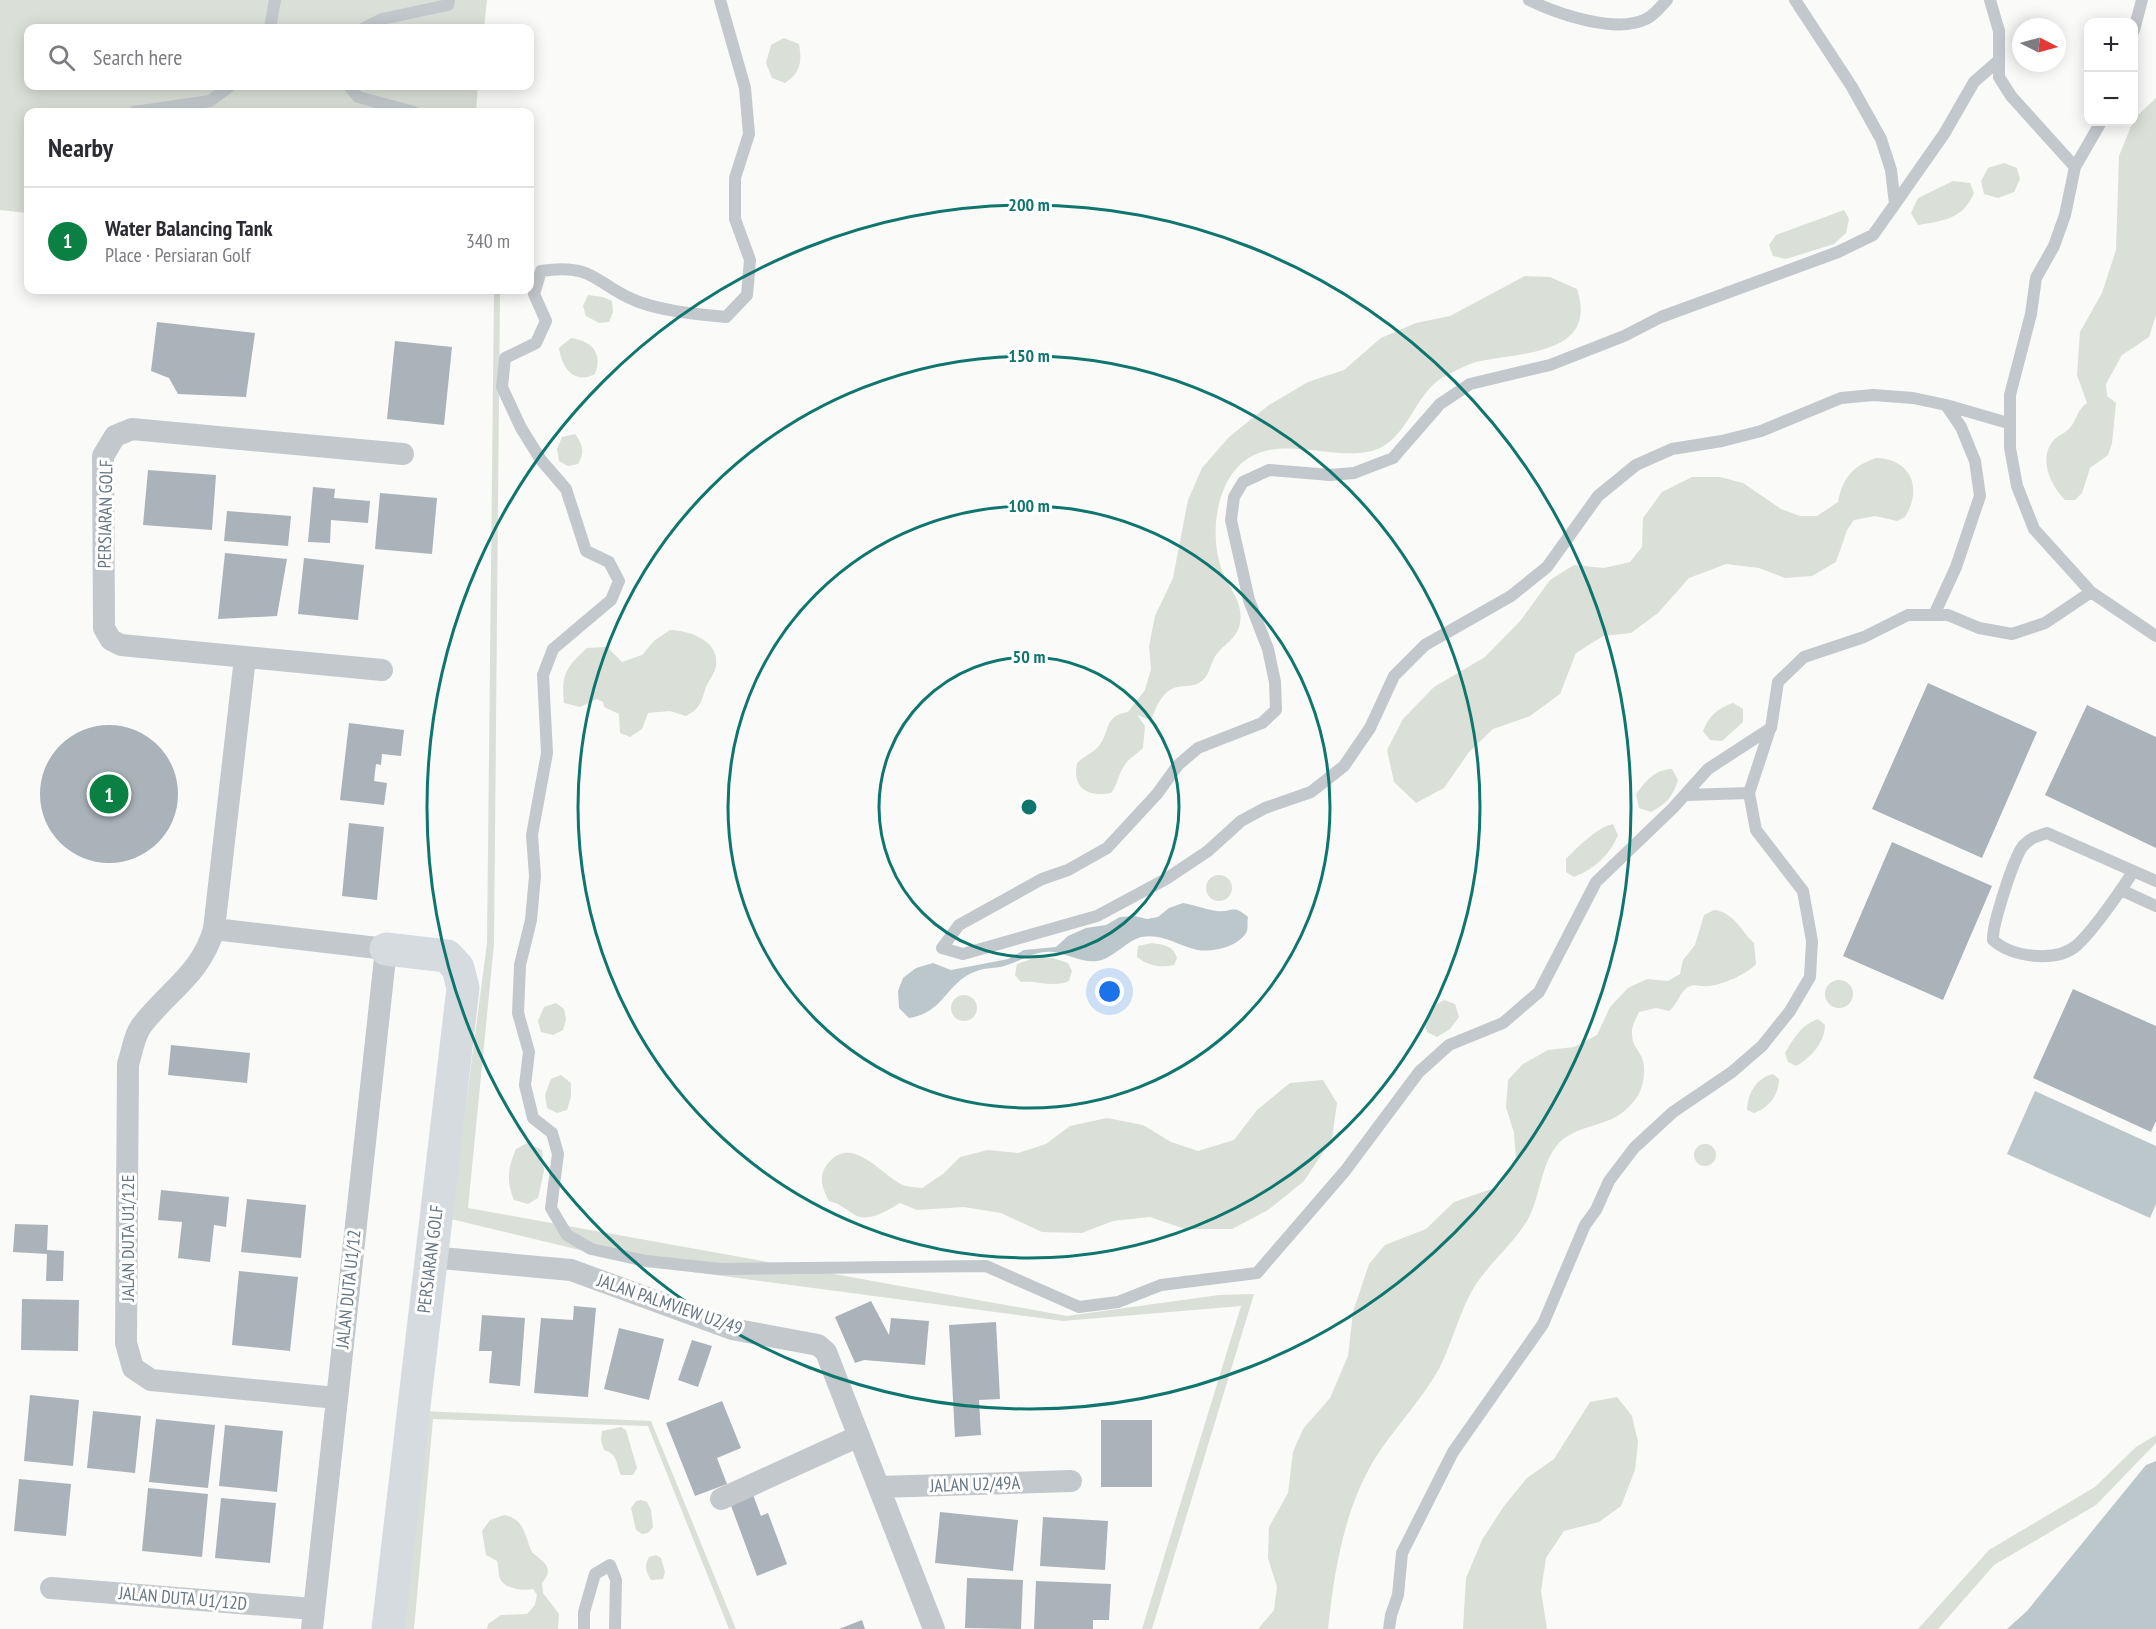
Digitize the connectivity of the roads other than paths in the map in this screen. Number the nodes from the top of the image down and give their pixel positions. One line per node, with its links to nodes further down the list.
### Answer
1 (275, 0): 10 (lane)
2 (448, 0): 11 (lane)
3 (720, 0): 30 (lane)
4 (1529, 0): 5 (lane)
5 (1667, 0)
6 (1795, 0): 19 (lane)
7 (1990, 0): 12 (lane)
8 (2142, 0): 9 (lane)
9 (2137, 18)
10 (271, 24)
11 (373, 24)
12 (1999, 60): 18 (lane); 19 (lane)
13 (225, 90): 15 (lane)
14 (352, 90): 16 (lane)
15 (162, 108)
16 (399, 108)
17 (2099, 126): 18 (lane)
18 (2075, 167): 21 (lane)
19 (1895, 204): 20 (lane)
20 (1946, 405): 21 (lane); 24 (lane)
21 (2008, 423): 23 (lane)
22 (403, 454): 26 (street, PERSIARAN GOLF)
23 (2091, 592): 24 (lane); 25 (lane)
24 (1934, 615): 28 (lane)
25 (2156, 636)
26 (245, 658): 27 (street, PERSIARAN GOLF); 35 (street)
27 (382, 670)
28 (1770, 728): 29 (lane); 30 (lane)
29 (1749, 793): 30 (lane); 49 (lane)
30 (1686, 795)
31 (2133, 872): 32 (lane); 33 (lane); 33 (lane)
32 (2156, 881)
33 (2121, 890): 34 (lane)
34 (2156, 906)
35 (214, 929): 36 (street); 38 (street, JALAN DUTA U1/12E)
36 (386, 949): 37 (street, PERSIARAN GOLF); 38 (street, JALAN DUTA U1/12)
37 (430, 1257): 39 (street, JALAN PALMVIEW U2/49); 45 (street, PERSIARAN GOLF)
38 (336, 1398): 44 (street, JALAN DUTA U1/12)
39 (859, 1436): 41 (street, JALAN PALMVIEW U2/49); 42 (street)
40 (1071, 1481): 41 (street, JALAN U2/49A)
41 (879, 1486): 48 (street, JALAN PALMVIEW U2/49)
42 (721, 1499)
43 (51, 1588): 44 (street, JALAN DUTA U1/12D)
44 (313, 1619)
45 (388, 1629)
46 (584, 1629): 47 (lane)
47 (615, 1629)
48 (934, 1629)
49 (1389, 1629)

